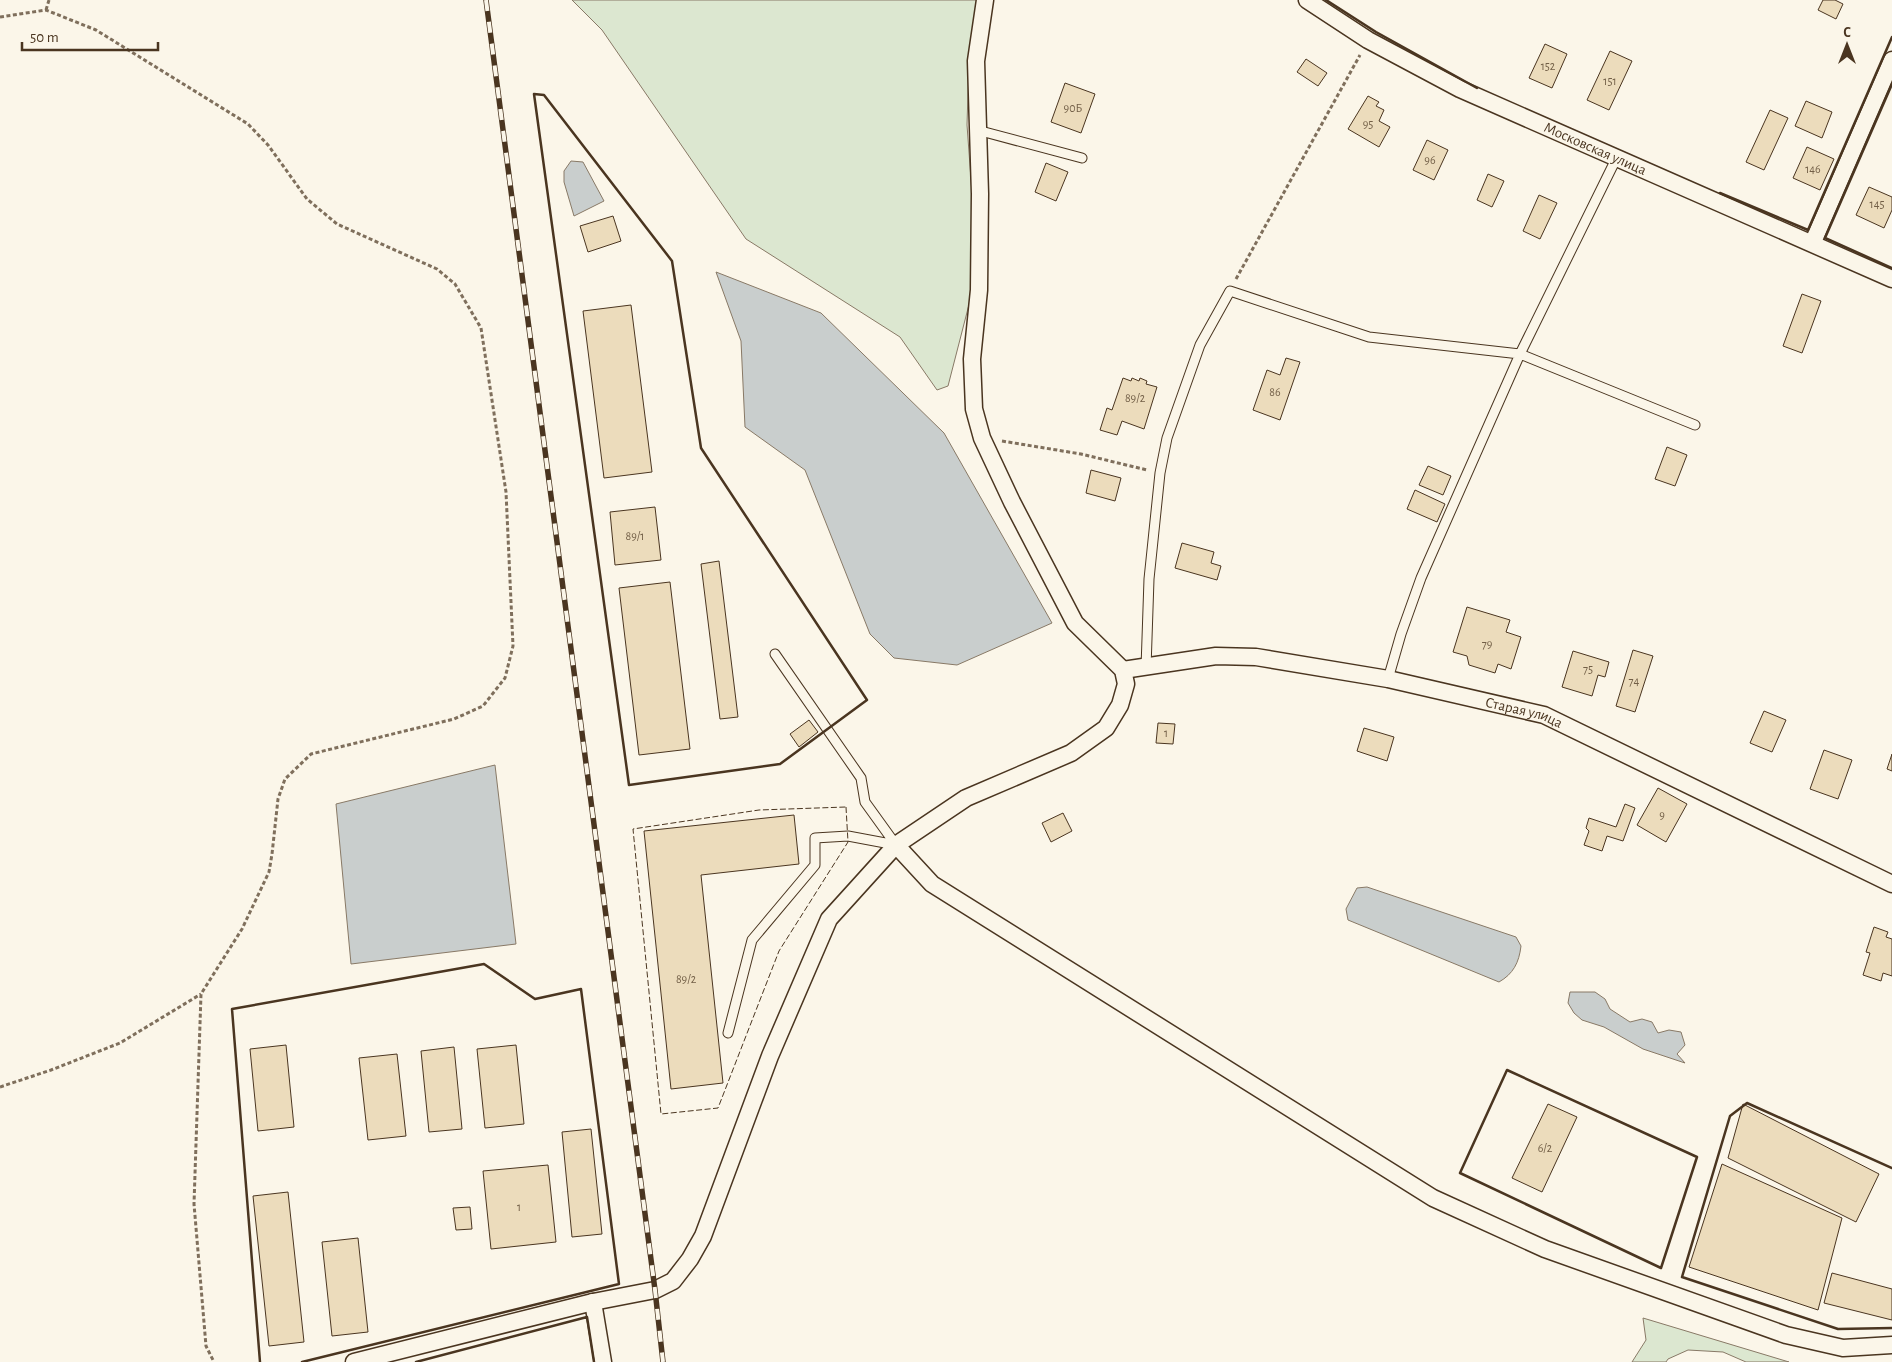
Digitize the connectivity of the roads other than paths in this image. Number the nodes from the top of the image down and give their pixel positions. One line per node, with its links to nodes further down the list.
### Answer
1 (985, 0): 4 (street)
2 (1307, 0): 5 (street, Московская улица)
3 (1892, 60): 7 (street)
4 (976, 130): 6 (lane); 13 (street)
5 (1616, 157): 7 (street, Московская улица); 9 (lane)
6 (1082, 158)
7 (1813, 242): 8 (street, Московская улица)
8 (1892, 279)
9 (1520, 354): 10 (lane); 12 (lane); 14 (lane)
10 (1695, 425)
11 (775, 654): 15 (lane)
12 (1146, 668): 13 (street, Старая улица); 14 (street, Старая улица)
13 (1123, 670): 15 (street)
14 (1388, 679): 16 (street, Старая улица)
15 (896, 845): 17 (lane); 18 (street); 19 (street)
16 (1892, 884)
17 (728, 1033)
18 (594, 1302): 20 (street); 21 (street)
19 (1892, 1345)
20 (354, 1362)
21 (603, 1362)

